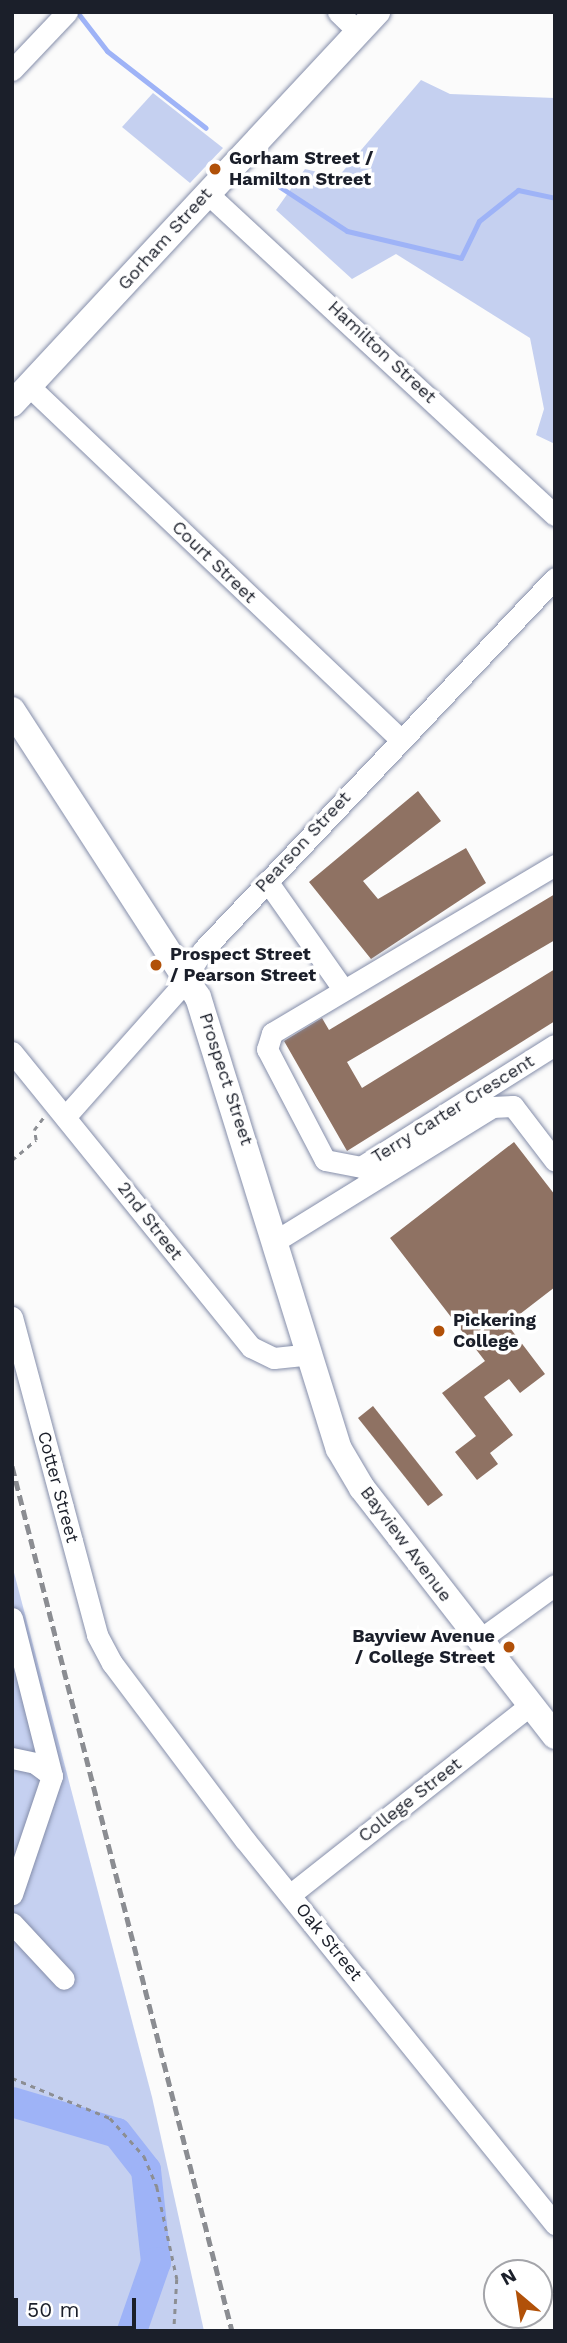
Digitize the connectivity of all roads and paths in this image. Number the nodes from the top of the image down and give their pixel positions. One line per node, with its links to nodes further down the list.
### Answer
1 (67, 12): 5 (street)
2 (338, 12): 4 (street)
3 (377, 12): 4 (main road, Gorham Street)
4 (359, 32): 6 (main road, Gorham Street)
5 (12, 70)
6 (207, 193): 7 (main road, Gorham Street); 8 (street, Hamilton Street)
7 (21, 395): 11 (street, Court Street)
8 (555, 515)
9 (555, 578): 11 (street, Pearson Street)
10 (12, 710): 14 (main road, Prospect Street)
11 (398, 737): 13 (street, Pearson Street)
12 (555, 864): 15 (street, Terry Carter Crescent)
13 (267, 881): 14 (street, Pearson Street); 15 (street)
14 (185, 974): 18 (street, Pearson Street); 21 (main road, Prospect Street)
15 (343, 989): 16 (street, Terry Carter Crescent)
16 (555, 1045)
17 (12, 1052): 18 (street, 2nd Street)
18 (60, 1111): 19 (path); 23 (street, 2nd Street)
19 (12, 1160)
20 (555, 1161): 21 (street)
21 (277, 1240): 23 (main road, Prospect Street)
22 (12, 1317): 28 (street, Cotter Street)
23 (305, 1356): 24 (main road, Prospect Street)
24 (339, 1449): 27 (main road, Bayview Avenue)
25 (555, 1585): 27 (street)
26 (12, 1618): 32 (street)
27 (479, 1640): 29 (main road, Bayview Avenue)
28 (108, 1656): 34 (street, Oak Street)
29 (530, 1705): 30 (main road, Bayview Avenue); 34 (street, College Street)
30 (555, 1736)
31 (12, 1758): 32 (street)
32 (52, 1776): 33 (street)
33 (15, 1885)
34 (291, 1894): 38 (street, Oak Street)
35 (12, 1923): 36 (street)
36 (64, 1979)
37 (12, 2078): 39 (path)
38 (555, 2224)
39 (174, 2331)

